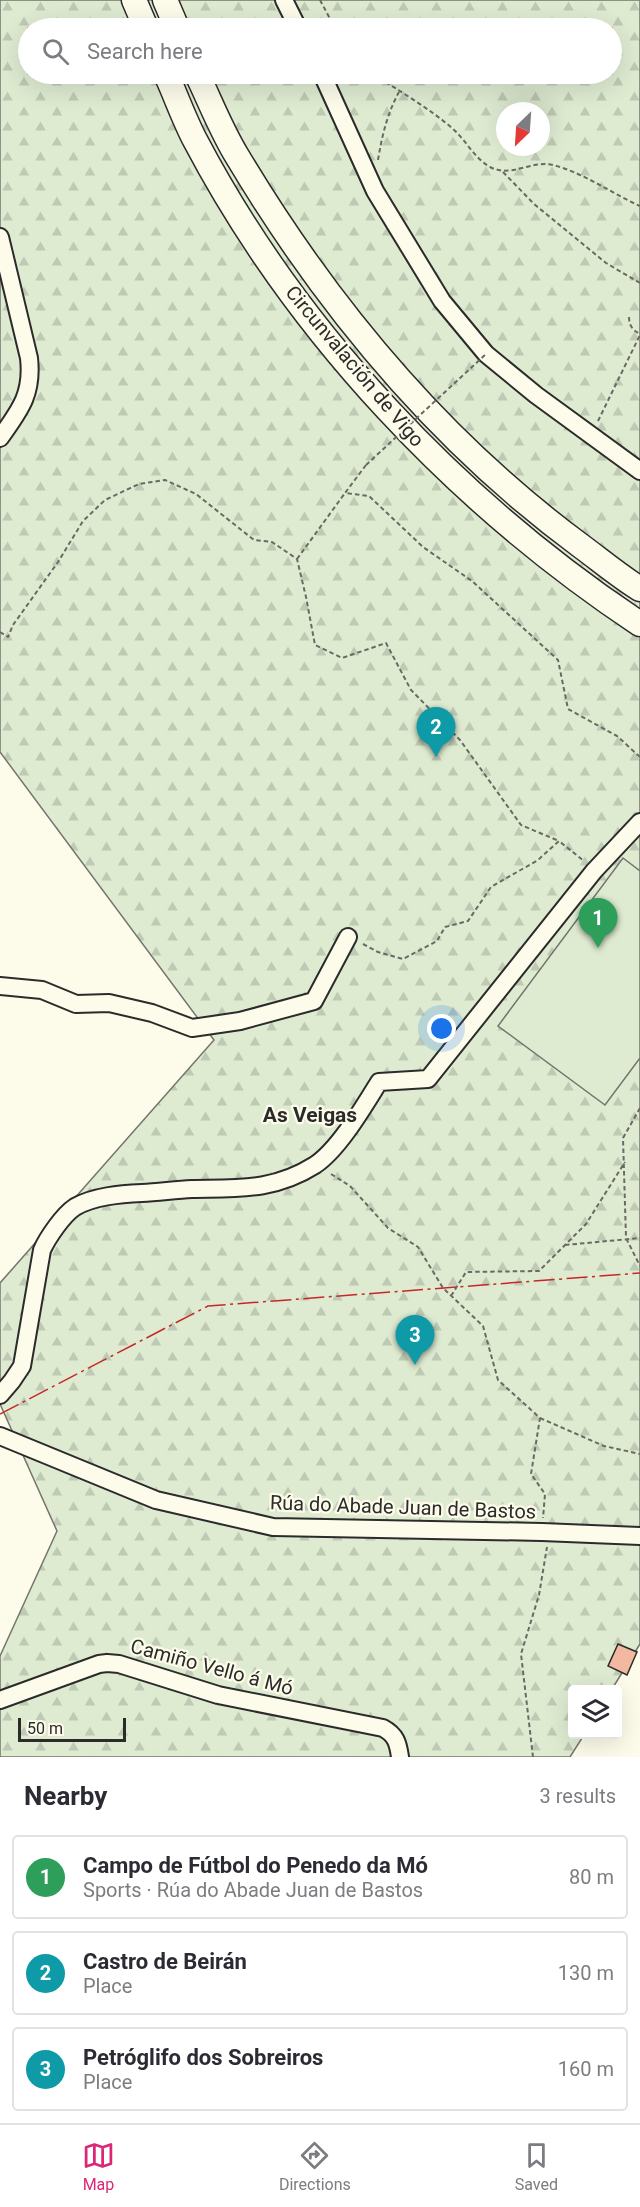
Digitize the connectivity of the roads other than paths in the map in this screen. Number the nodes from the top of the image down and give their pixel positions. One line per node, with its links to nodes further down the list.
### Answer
1 (134, 0): 4 (highway)
2 (165, 0): 5 (highway)
3 (284, 0): 6 (street)
4 (142, 18)
5 (173, 18)
6 (293, 18)
7 (170, 84): 14 (highway, Circunvalación de Vigo)
8 (202, 84): 13 (highway, Circunvalación de Vigo)
9 (326, 84): 12 (street)
10 (0, 237): 11 (street)
11 (0, 438)
12 (640, 471)
13 (640, 589)
14 (640, 624)
15 (640, 822): 18 (street)
16 (348, 937): 17 (street)
17 (0, 986)
18 (0, 1395)
19 (0, 1436): 20 (street, Rúa do Abade Juan de Bastos)
20 (640, 1536)
21 (0, 1700): 22 (street, Camiño Vello á Mó)
22 (400, 1757)

